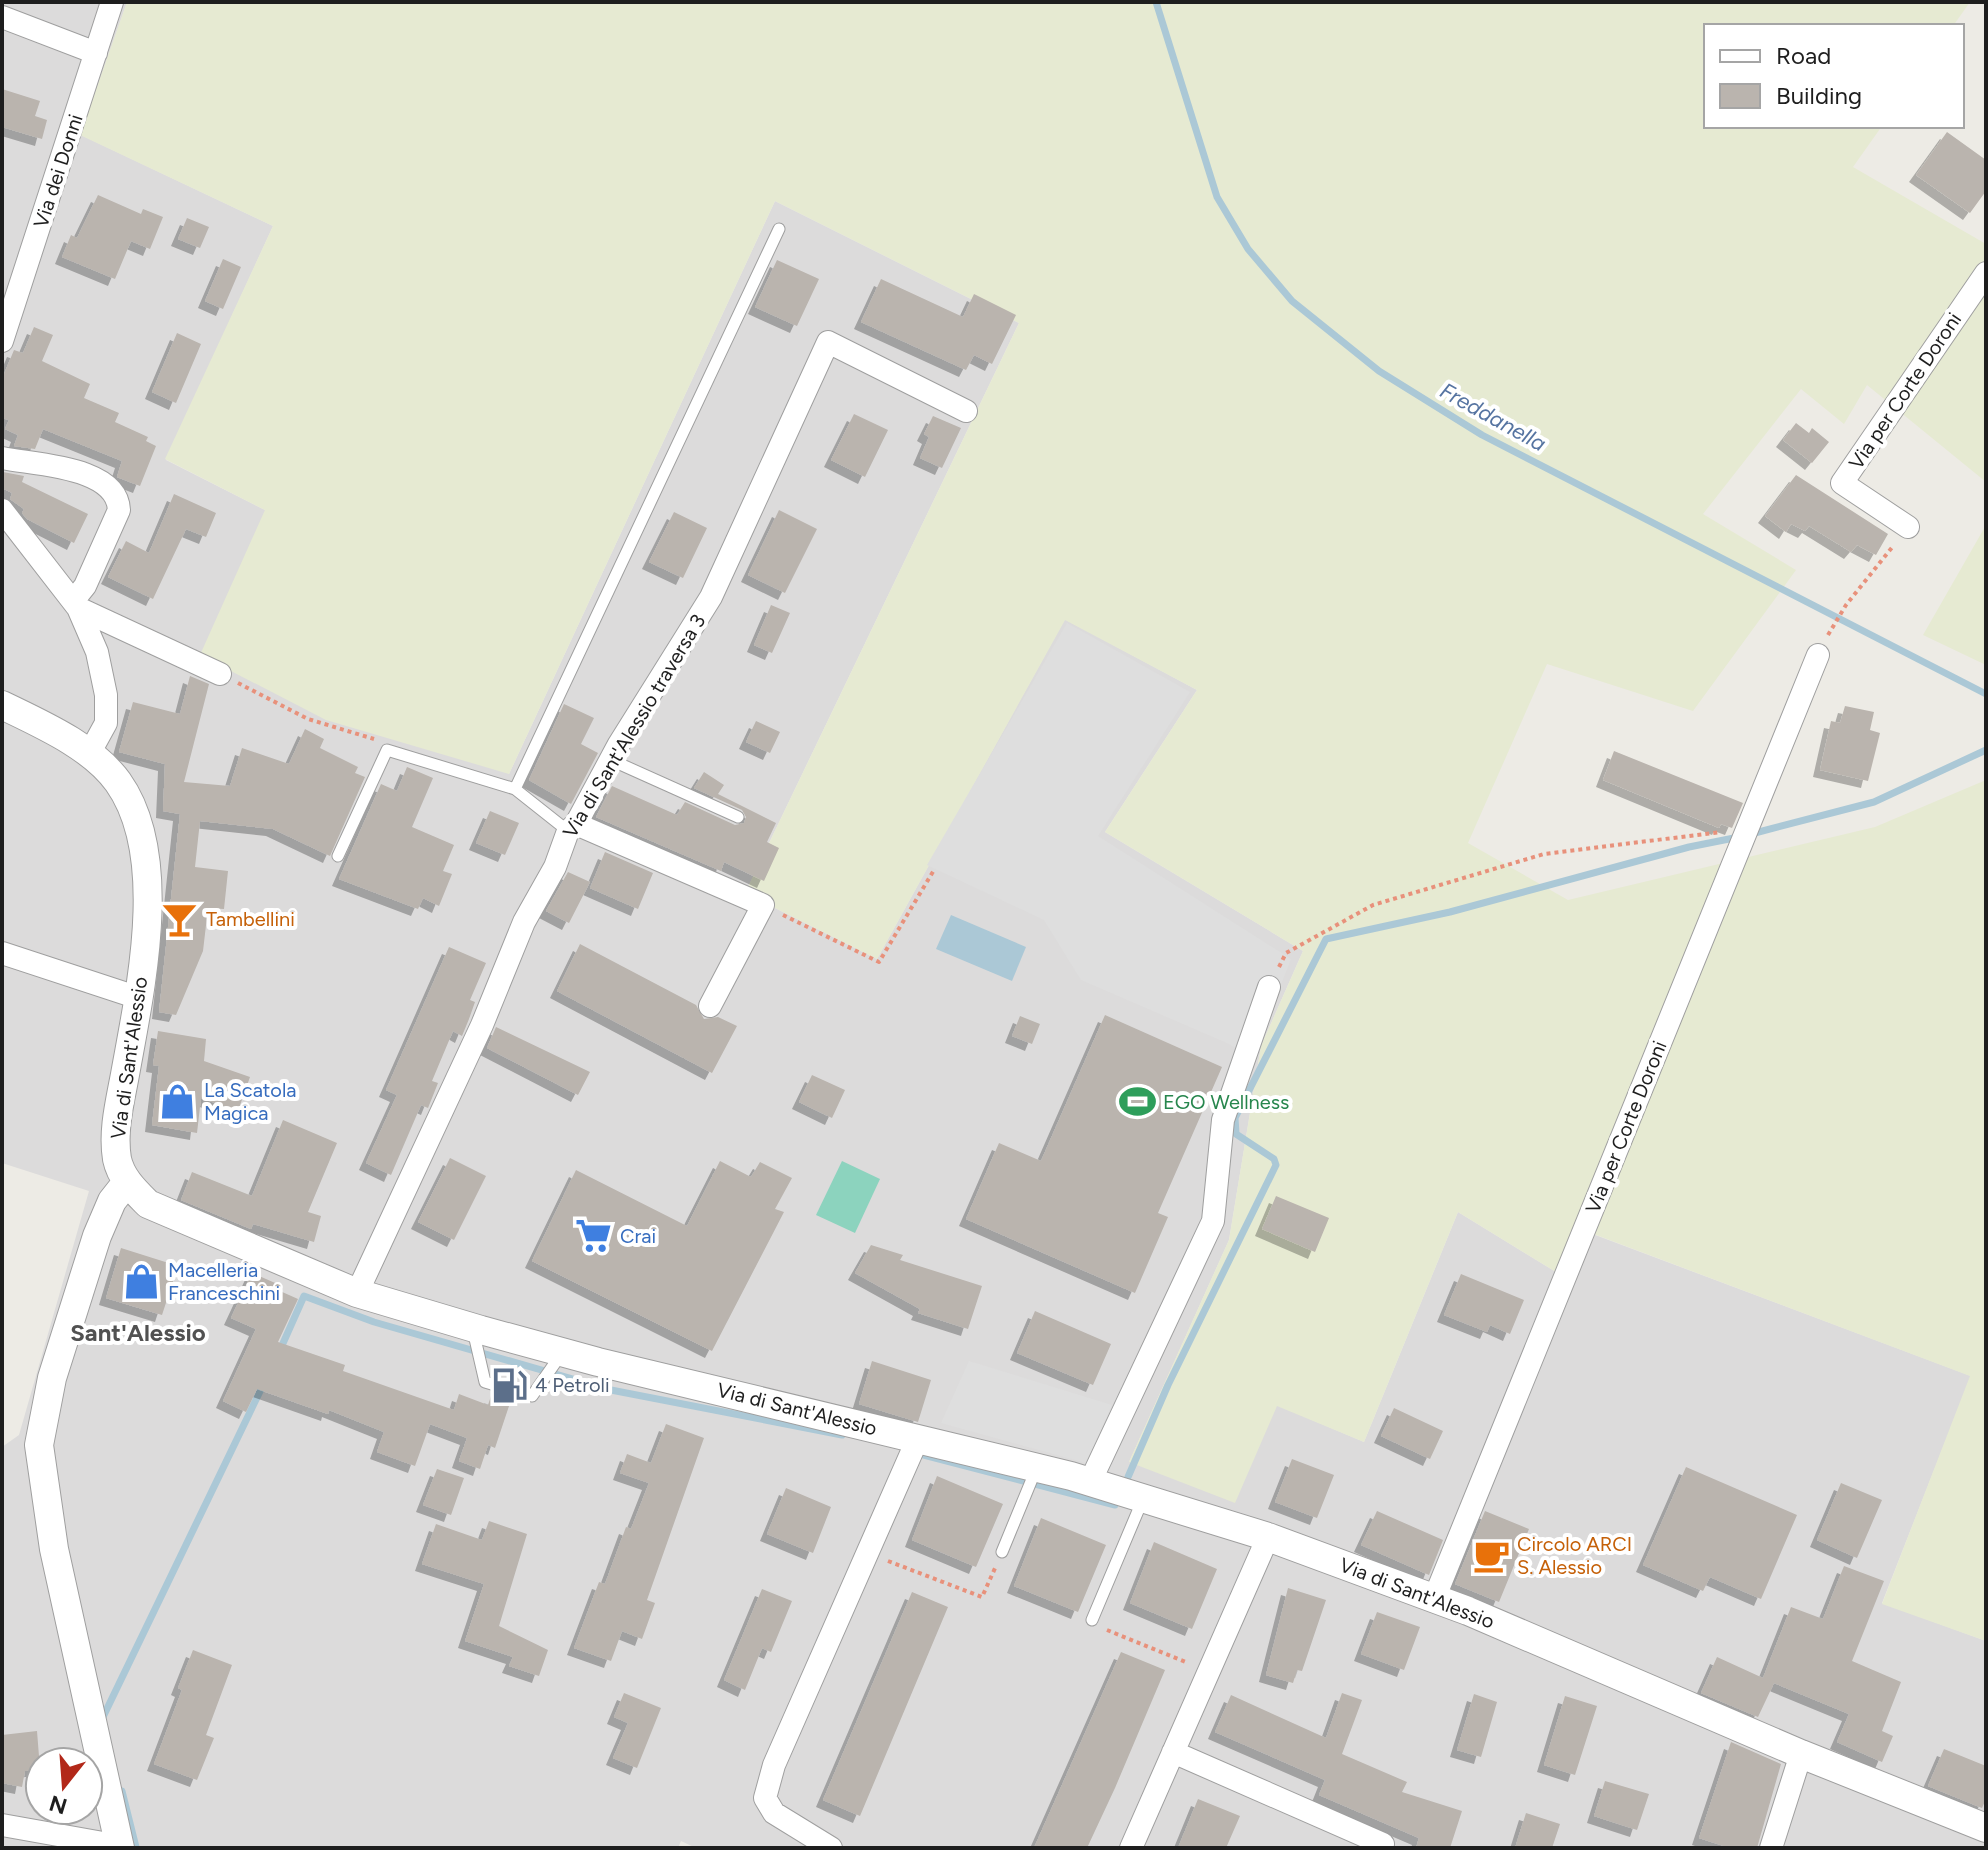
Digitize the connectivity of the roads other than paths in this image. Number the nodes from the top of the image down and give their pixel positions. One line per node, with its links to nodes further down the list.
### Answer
1 (112, 2): 3 (street, Via dei Donni)
2 (2, 17): 3 (street)
3 (96, 53): 6 (street, Via dei Donni)
4 (779, 229): 17 (lane)
5 (1986, 273): 10 (street, Via per Corte Doroni)
6 (2, 341)
7 (966, 411): 16 (street, Via di Sant'Alessio traversa 3)
8 (2, 458): 11 (street)
9 (2, 510): 11 (street)
10 (1908, 527)
11 (76, 604): 13 (street); 15 (street)
12 (1818, 655): 35 (street, Via per Corte Doroni)
13 (220, 674)
14 (2, 705): 15 (street, Via di Sant'Alessio)
15 (89, 754): 23 (street, Via di Sant'Alessio)
16 (611, 760): 18 (lane); 19 (street, Via di Sant'Alessio traversa 3)
17 (515, 789): 19 (lane); 20 (lane)
18 (738, 817)
19 (572, 827): 24 (street); 26 (street, Via di Sant'Alessio traversa 3)
20 (338, 856)
21 (2, 953): 23 (street)
22 (1269, 987): 31 (street)
23 (139, 998): 25 (street, Via di Sant'Alessio)
24 (710, 1006)
25 (127, 1182): 26 (street, Via di Sant'Alessio); 42 (street)
26 (357, 1293): 27 (street, Via di Sant'Alessio)
27 (473, 1328): 28 (street, Via di Sant'Alessio); 28 (lane)
28 (562, 1352): 29 (street, Via di Sant'Alessio)
29 (914, 1447): 30 (street, Via di Sant'Alessio); 43 (street)
30 (1032, 1480): 31 (street, Via di Sant'Alessio); 34 (lane)
31 (1090, 1482): 32 (street, Via di Sant'Alessio)
32 (1143, 1498): 33 (street, Via di Sant'Alessio); 36 (lane)
33 (1268, 1537): 35 (street, Via di Sant'Alessio); 37 (street)
34 (1002, 1552)
35 (1434, 1599): 38 (street, Via di Sant'Alessio)
36 (1092, 1620)
37 (1173, 1752): 41 (street); 44 (street)
38 (1801, 1754): 40 (street, Via di Sant'Alessio); 45 (street)
39 (2, 1825): 42 (street)
40 (1986, 1828)
41 (1383, 1844)
42 (120, 1847)
43 (831, 1848)
44 (1131, 1848)
45 (1771, 1848)

